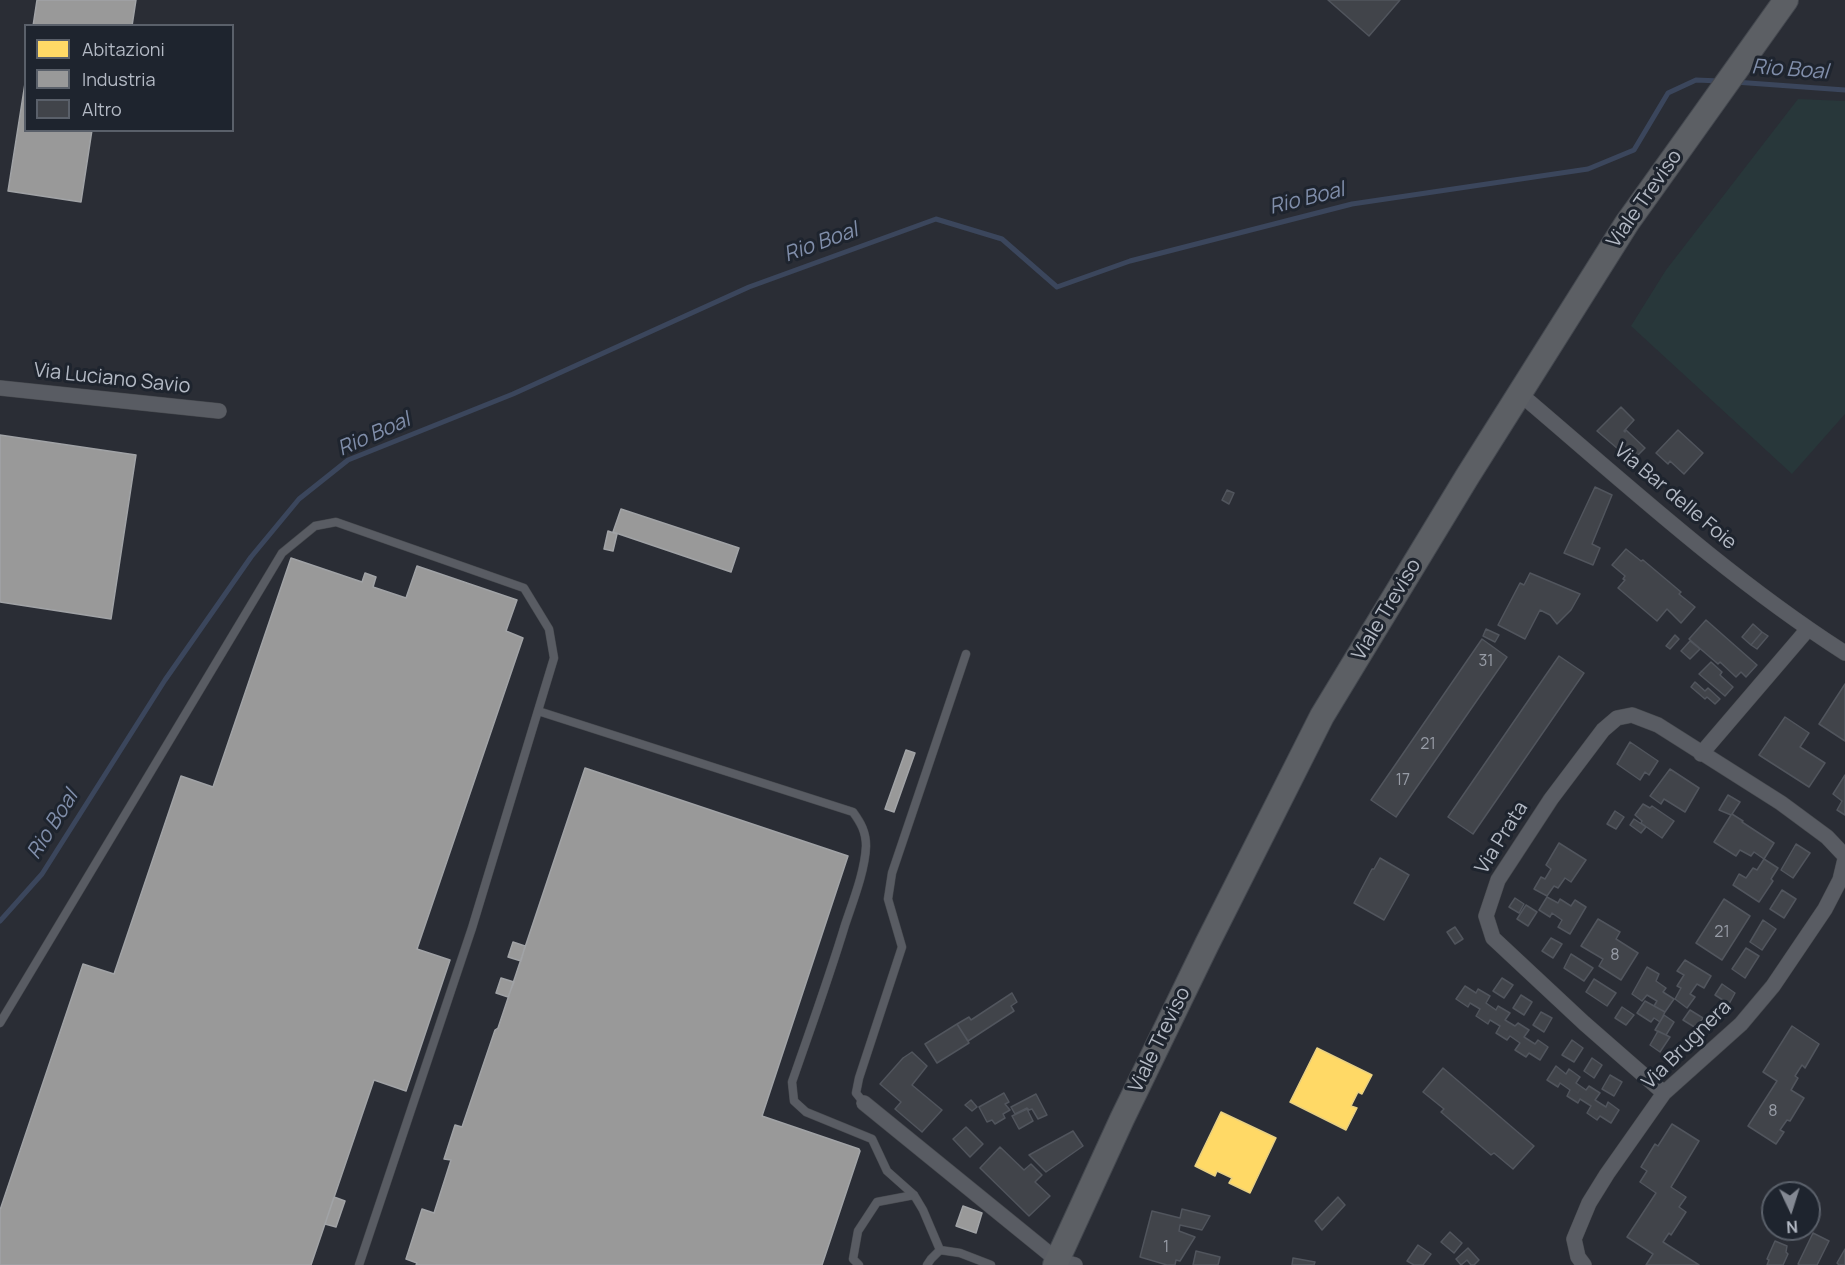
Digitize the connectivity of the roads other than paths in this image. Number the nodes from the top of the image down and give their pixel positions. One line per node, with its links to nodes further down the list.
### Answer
1 (1786, 0): 3 (main road, Viale Treviso)
2 (0, 388): 4 (street, Via Luciano Savio)
3 (1519, 393): 5 (street, Via Bar delle Foie); 16 (main road, Viale Treviso)
4 (219, 411)
5 (1808, 629): 6 (street, Via Bar delle Foie); 9 (street)
6 (1845, 653)
7 (966, 654): 13 (lane)
8 (538, 711): 11 (lane); 14 (lane); 17 (lane)
9 (1701, 754): 10 (street, Via Brugnera); 12 (street, Via Prata)
10 (1845, 857): 12 (street, Via Brugnera)
11 (0, 1023)
12 (1664, 1093): 21 (street, Via Brugnera)
13 (864, 1103): 16 (street, Viale Treviso)
14 (914, 1195): 15 (lane); 18 (lane)
15 (940, 1250): 19 (lane); 20 (lane)
16 (1062, 1263)
17 (359, 1265)
18 (859, 1265)
19 (927, 1265)
20 (991, 1265)
21 (1584, 1265)

